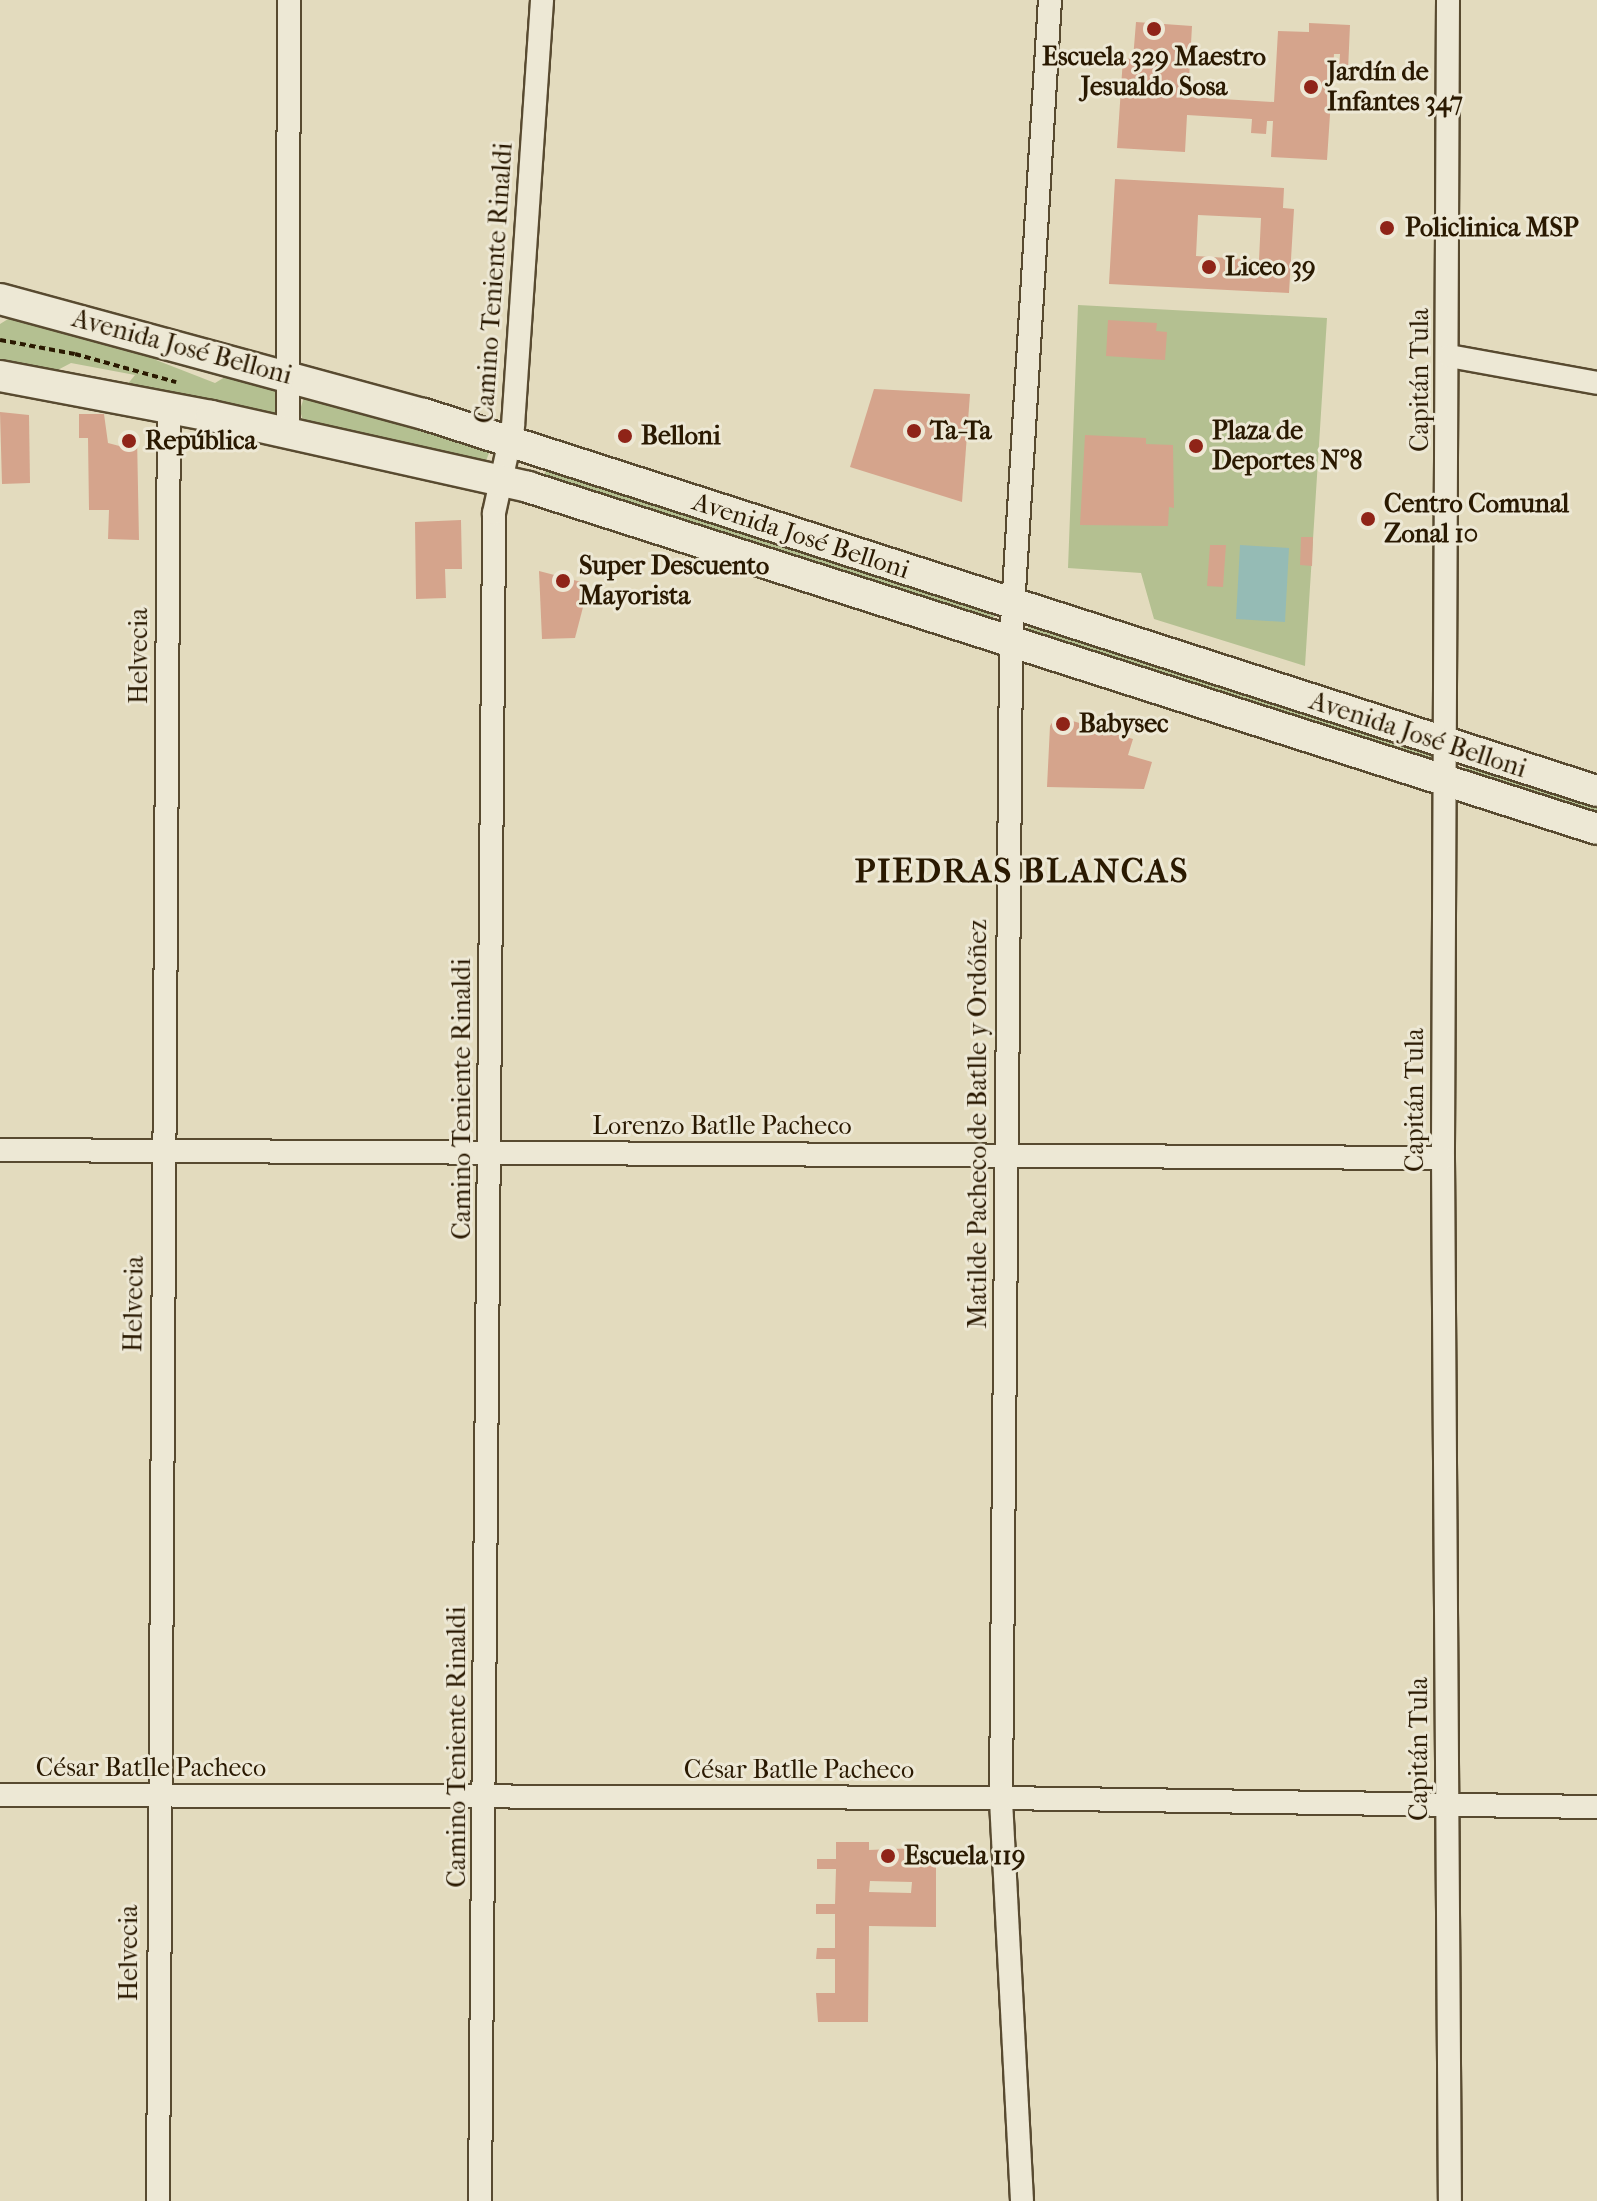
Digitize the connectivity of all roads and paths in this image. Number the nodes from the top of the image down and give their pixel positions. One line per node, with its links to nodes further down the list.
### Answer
1 (289, 0): 8 (street)
2 (542, 0): 12 (street, Camino Teniente Rinaldi)
3 (1050, 0): 14 (street, Matilde Pacheco de Batlle y Ordóñez)
4 (1448, 0): 6 (street, Capitán Tula)
5 (0, 299): 8 (main road, Avenida José Belloni)
6 (1449, 356): 9 (street); 16 (street, Capitán Tula)
7 (0, 376): 10 (main road, Avenida José Belloni)
8 (290, 376): 11 (street); 12 (main road, Avenida José Belloni)
9 (1597, 383)
10 (169, 408): 11 (main road, Avenida José Belloni); 21 (street, Helvecia)
11 (288, 432): 13 (main road, Avenida José Belloni)
12 (511, 442): 13 (street, Camino Teniente Rinaldi); 14 (main road, Avenida José Belloni)
13 (499, 481): 15 (main road, Avenida José Belloni); 22 (street, Camino Teniente Rinaldi)
14 (1015, 606): 15 (street, Matilde Pacheco de Batlle y Ordóñez); 16 (main road, Avenida José Belloni)
15 (1011, 641): 17 (main road, Avenida José Belloni); 23 (street, Matilde Pacheco de Batlle y Ordóñez)
16 (1447, 745): 17 (street, Capitán Tula); 18 (main road, Avenida José Belloni)
17 (1447, 782): 19 (main road, Avenida José Belloni); 24 (street, Capitán Tula)
18 (1597, 791)
19 (1597, 829)
20 (0, 1150): 21 (street, Lorenzo Batlle Pacheco)
21 (163, 1153): 22 (street, Lorenzo Batlle Pacheco); 26 (street, Helvecia)
22 (489, 1154): 23 (street, Lorenzo Batlle Pacheco); 27 (street, Camino Teniente Rinaldi)
23 (1006, 1156): 24 (street, Lorenzo Batlle Pacheco); 28 (street, Matilde Pacheco de Batlle y Ordóñez)
24 (1443, 1158): 29 (street, Capitán Tula)
25 (0, 1795): 26 (street, César Batlle Pacheco)
26 (157, 1796): 27 (street, César Batlle Pacheco); 31 (street, Helvecia)
27 (485, 1798): 28 (street, César Batlle Pacheco); 32 (street, Camino Teniente Rinaldi)
28 (1001, 1798): 29 (street, César Batlle Pacheco); 33 (street, Matilde Pacheco de Batlle y Ordóñez)
29 (1447, 1804): 30 (street, César Batlle Pacheco); 34 (street, Capitán Tula)
30 (1597, 1807)
31 (158, 2201)
32 (480, 2201)
33 (1022, 2201)
34 (1450, 2201)

